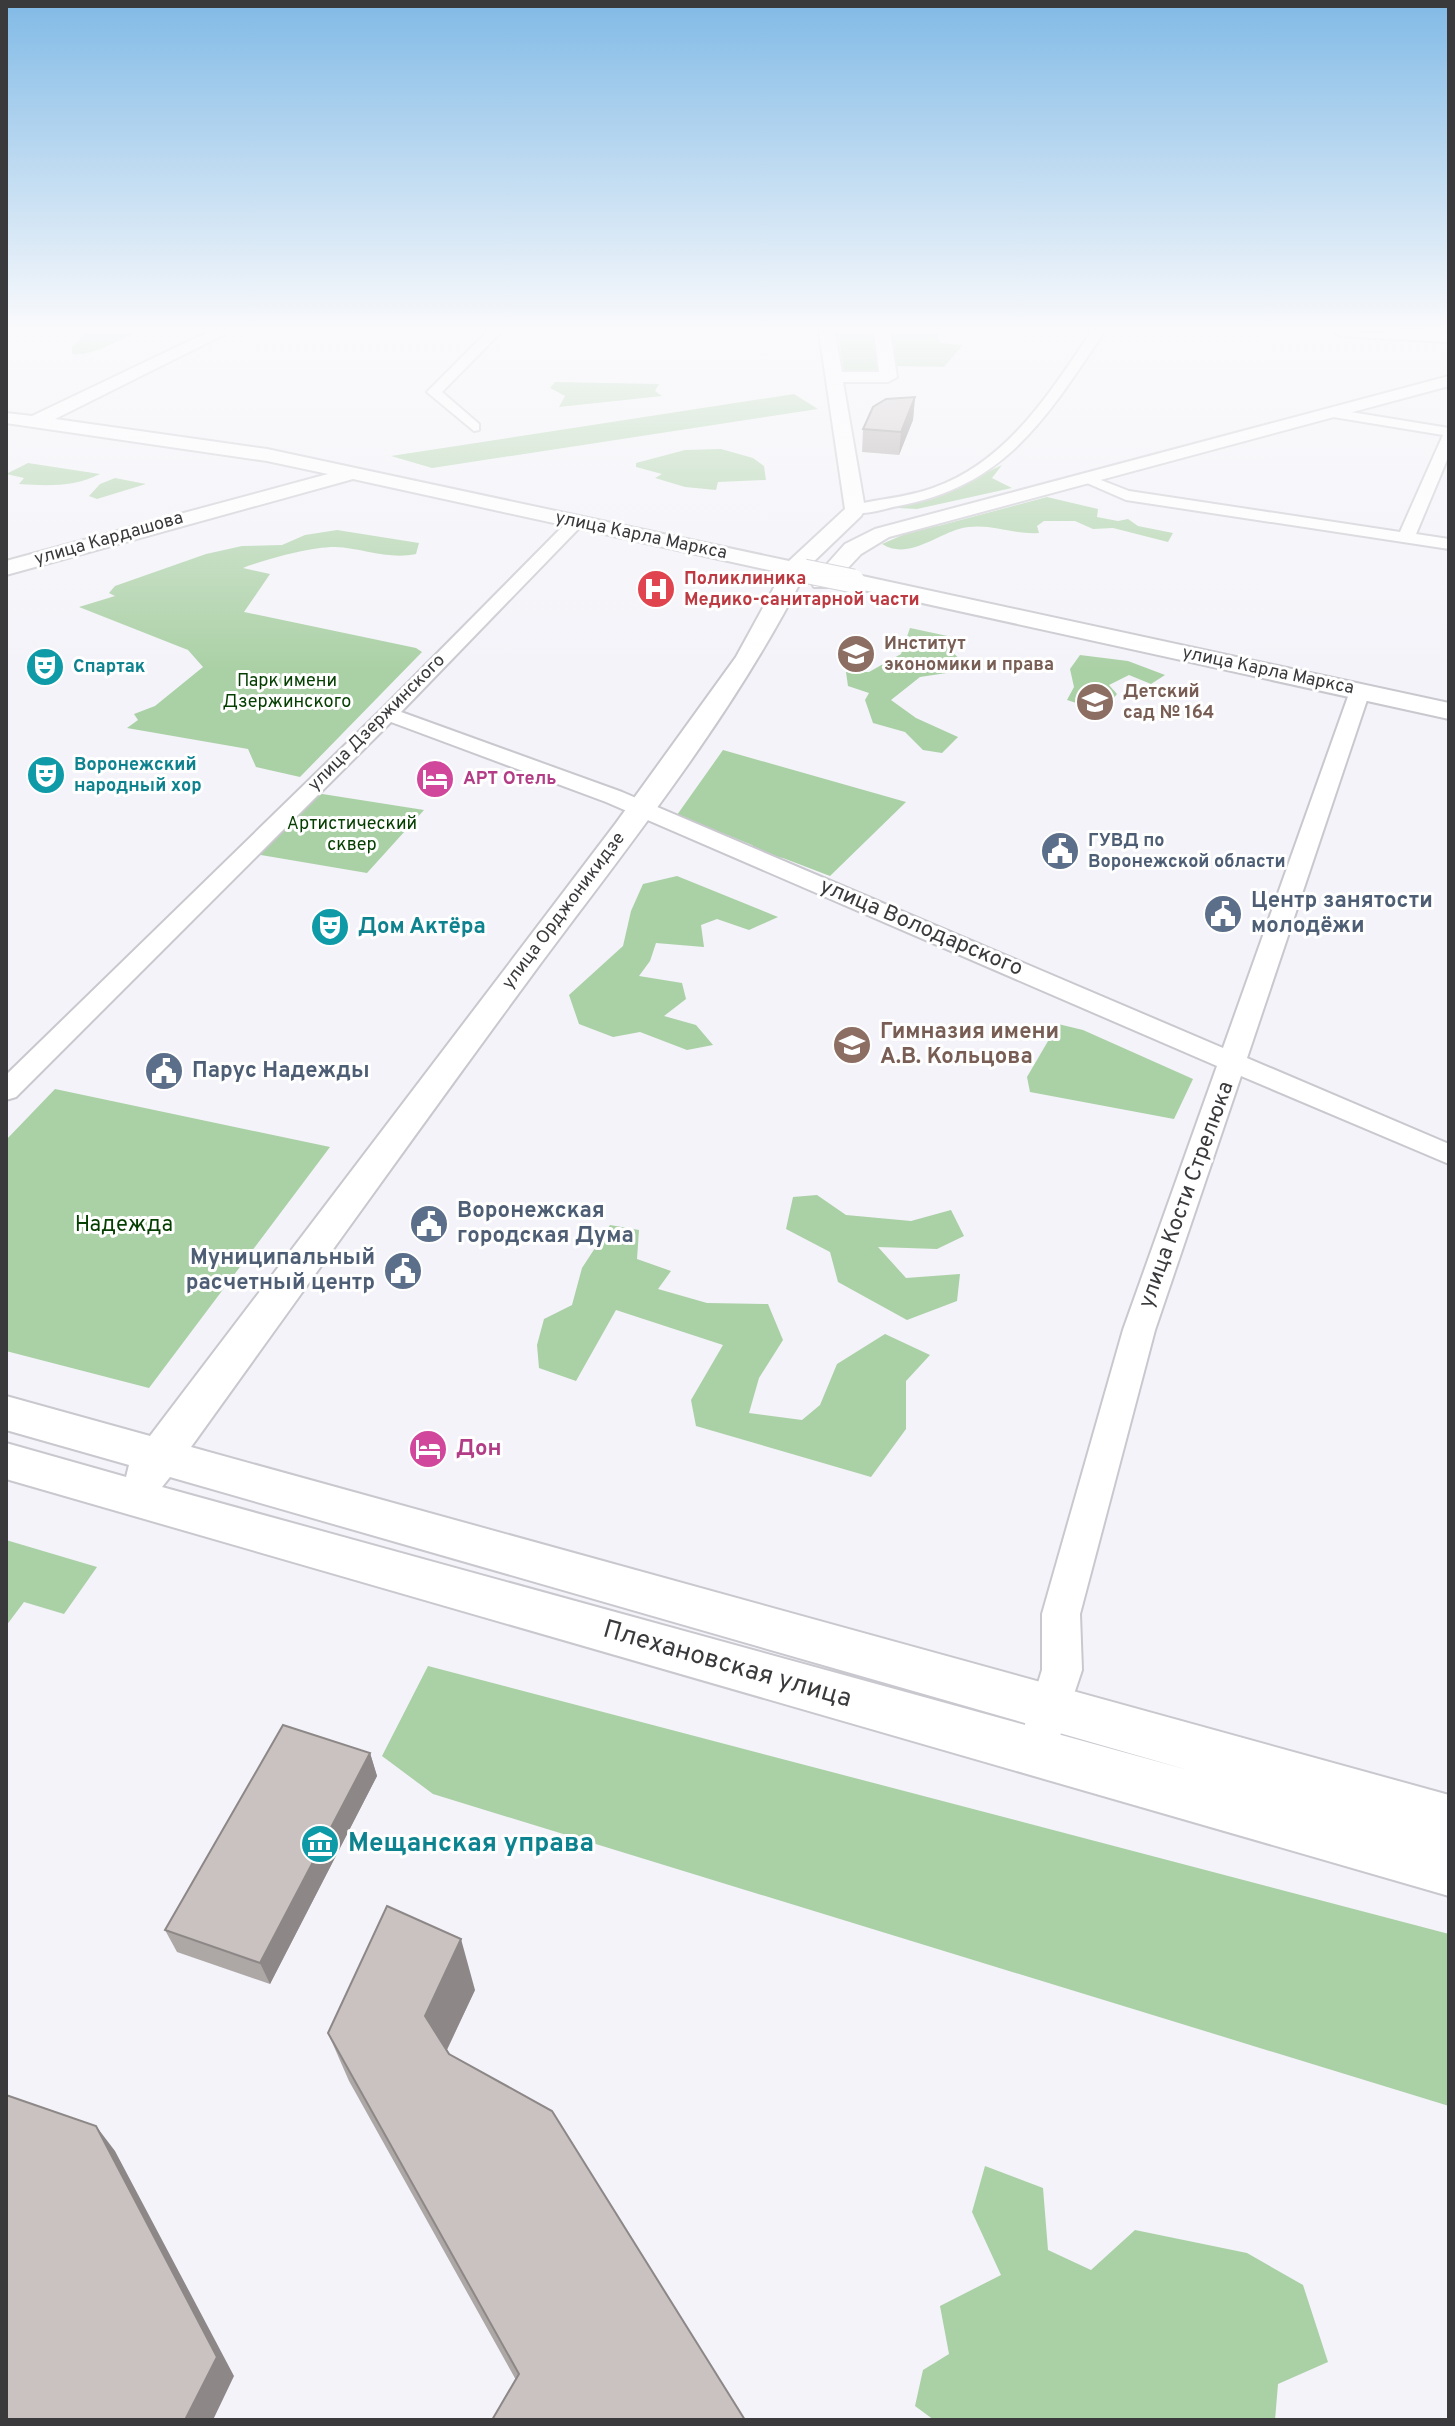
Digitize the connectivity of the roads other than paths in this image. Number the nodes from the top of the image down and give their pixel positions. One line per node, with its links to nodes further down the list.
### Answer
1 (198, 445): 6 (street, улица Карла Маркса)
2 (844, 445): 9 (street)
3 (1013, 445): 9 (street)
4 (1215, 445): 8 (street)
5 (1445, 445): 12 (street)
6 (267, 455): 7 (street, улица Карла Маркса); 10 (street, улица Кардашова)
7 (355, 473): 10 (street, улица Кардашова); 11 (street, улица Карла Маркса)
8 (1088, 480): 12 (street); 16 (street)
9 (855, 509): 15 (street, улица Орджоникидзе)
10 (213, 510): 14 (street, улица Кардашова)
11 (575, 523): 15 (street, улица Карла Маркса); 19 (street, улица Дзержинского)
12 (1406, 538): 13 (street)
13 (1449, 544)
14 (6, 568)
15 (799, 569): 16 (street, улица Орджоникидзе); 17 (street, улица Карла Маркса, bridge)
16 (747, 658): 20 (street, улица Орджоникидзе)
17 (1360, 691): 18 (street, улица Карла Маркса); 21 (street, улица Кости Стрелюка)
18 (1449, 711)
19 (388, 714): 20 (street, улица Володарского); 22 (street, улица Дзержинского)
20 (639, 809): 21 (street, улица Володарского); 25 (street, улица Орджоникидзе)
21 (1235, 1060): 23 (street, улица Володарского); 28 (street, улица Кости Стрелюка)
22 (6, 1091)
23 (1449, 1155)
24 (6, 1413): 25 (street, Плехановская улица)
25 (158, 1456): 27 (street, улица Орджоникидзе); 28 (street, Плехановская улица)
26 (6, 1461): 27 (street, Плехановская улица)
27 (134, 1497): 28 (street, Плехановская улица)
28 (1043, 1730): 29 (street, Плехановская улица); 30 (street, Плехановская улица)
29 (1449, 1820)
30 (1449, 1869)

